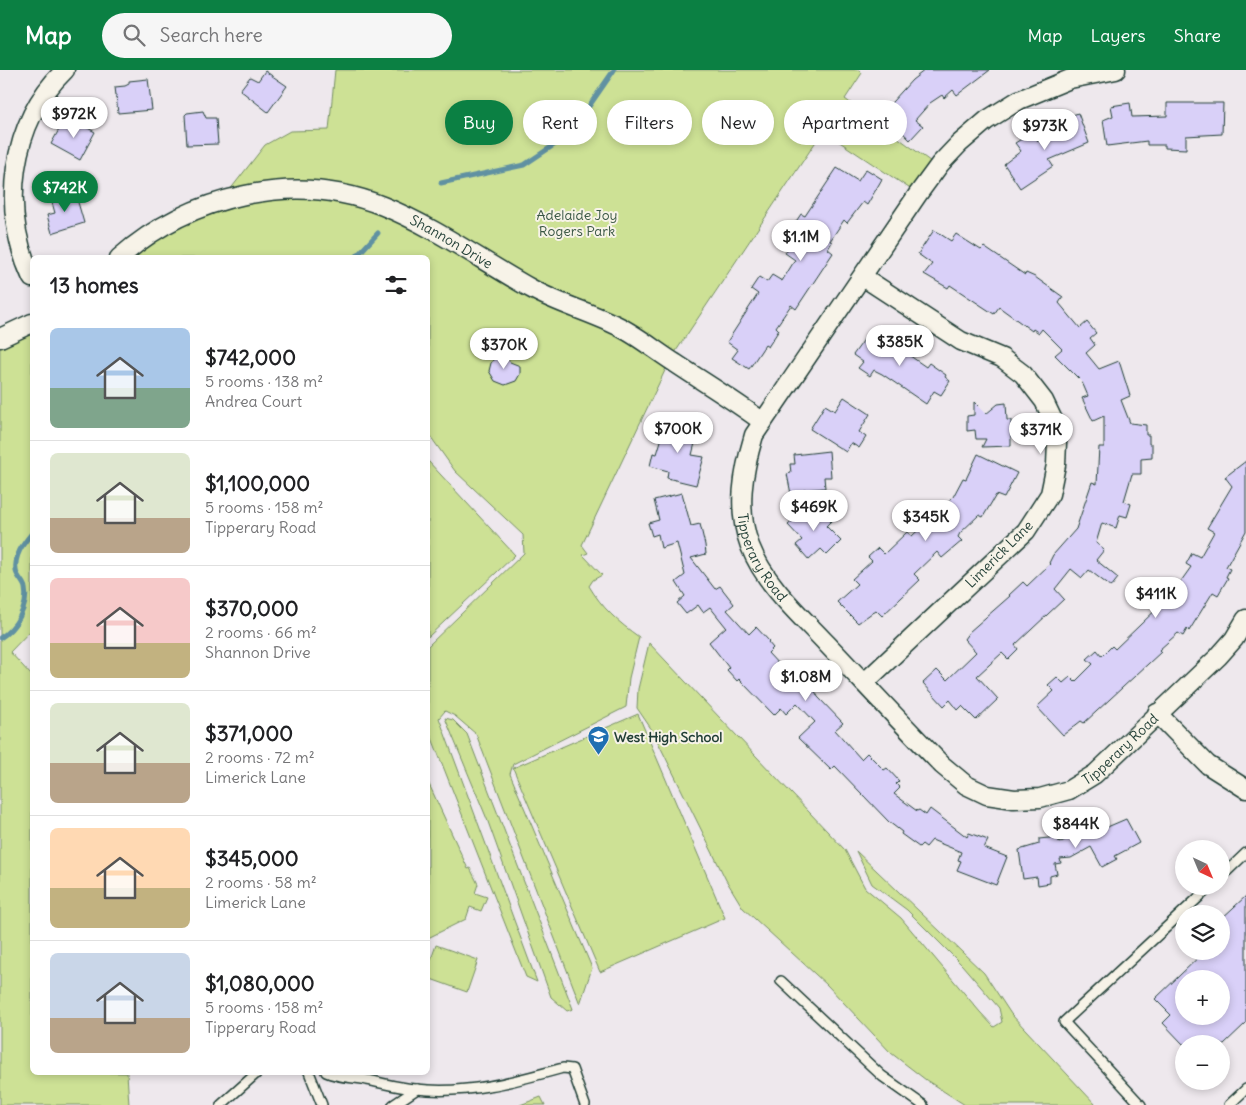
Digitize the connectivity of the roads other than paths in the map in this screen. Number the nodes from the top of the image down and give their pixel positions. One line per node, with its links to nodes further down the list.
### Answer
1 (65, 70): 4 (street)
2 (1116, 70): 5 (street, Tipperary Road)
3 (122, 255): 8 (street, Shannon Drive)
4 (30, 274)
5 (863, 277): 8 (street, Tipperary Road); 10 (street, Limerick Lane)
6 (30, 324): 7 (street)
7 (0, 338)
8 (763, 422): 10 (street, Tipperary Road)
9 (1246, 619): 11 (street, Tipperary Road)
10 (864, 683): 11 (street, Tipperary Road)
11 (1157, 714): 12 (street)
12 (1246, 789)
13 (1246, 853): 14 (lane)
14 (1230, 868)
15 (1201, 895): 27 (lane)
16 (781, 981): 26 (lane)
17 (255, 1075): 22 (lane)
18 (310, 1075): 23 (lane)
19 (334, 1075): 21 (lane)
20 (1246, 1089): 28 (lane)
21 (417, 1090): 24 (lane); 25 (lane)
22 (221, 1105)
23 (322, 1105)
24 (393, 1105)
25 (585, 1105)
26 (923, 1105)
27 (1141, 1105)
28 (1229, 1105)

